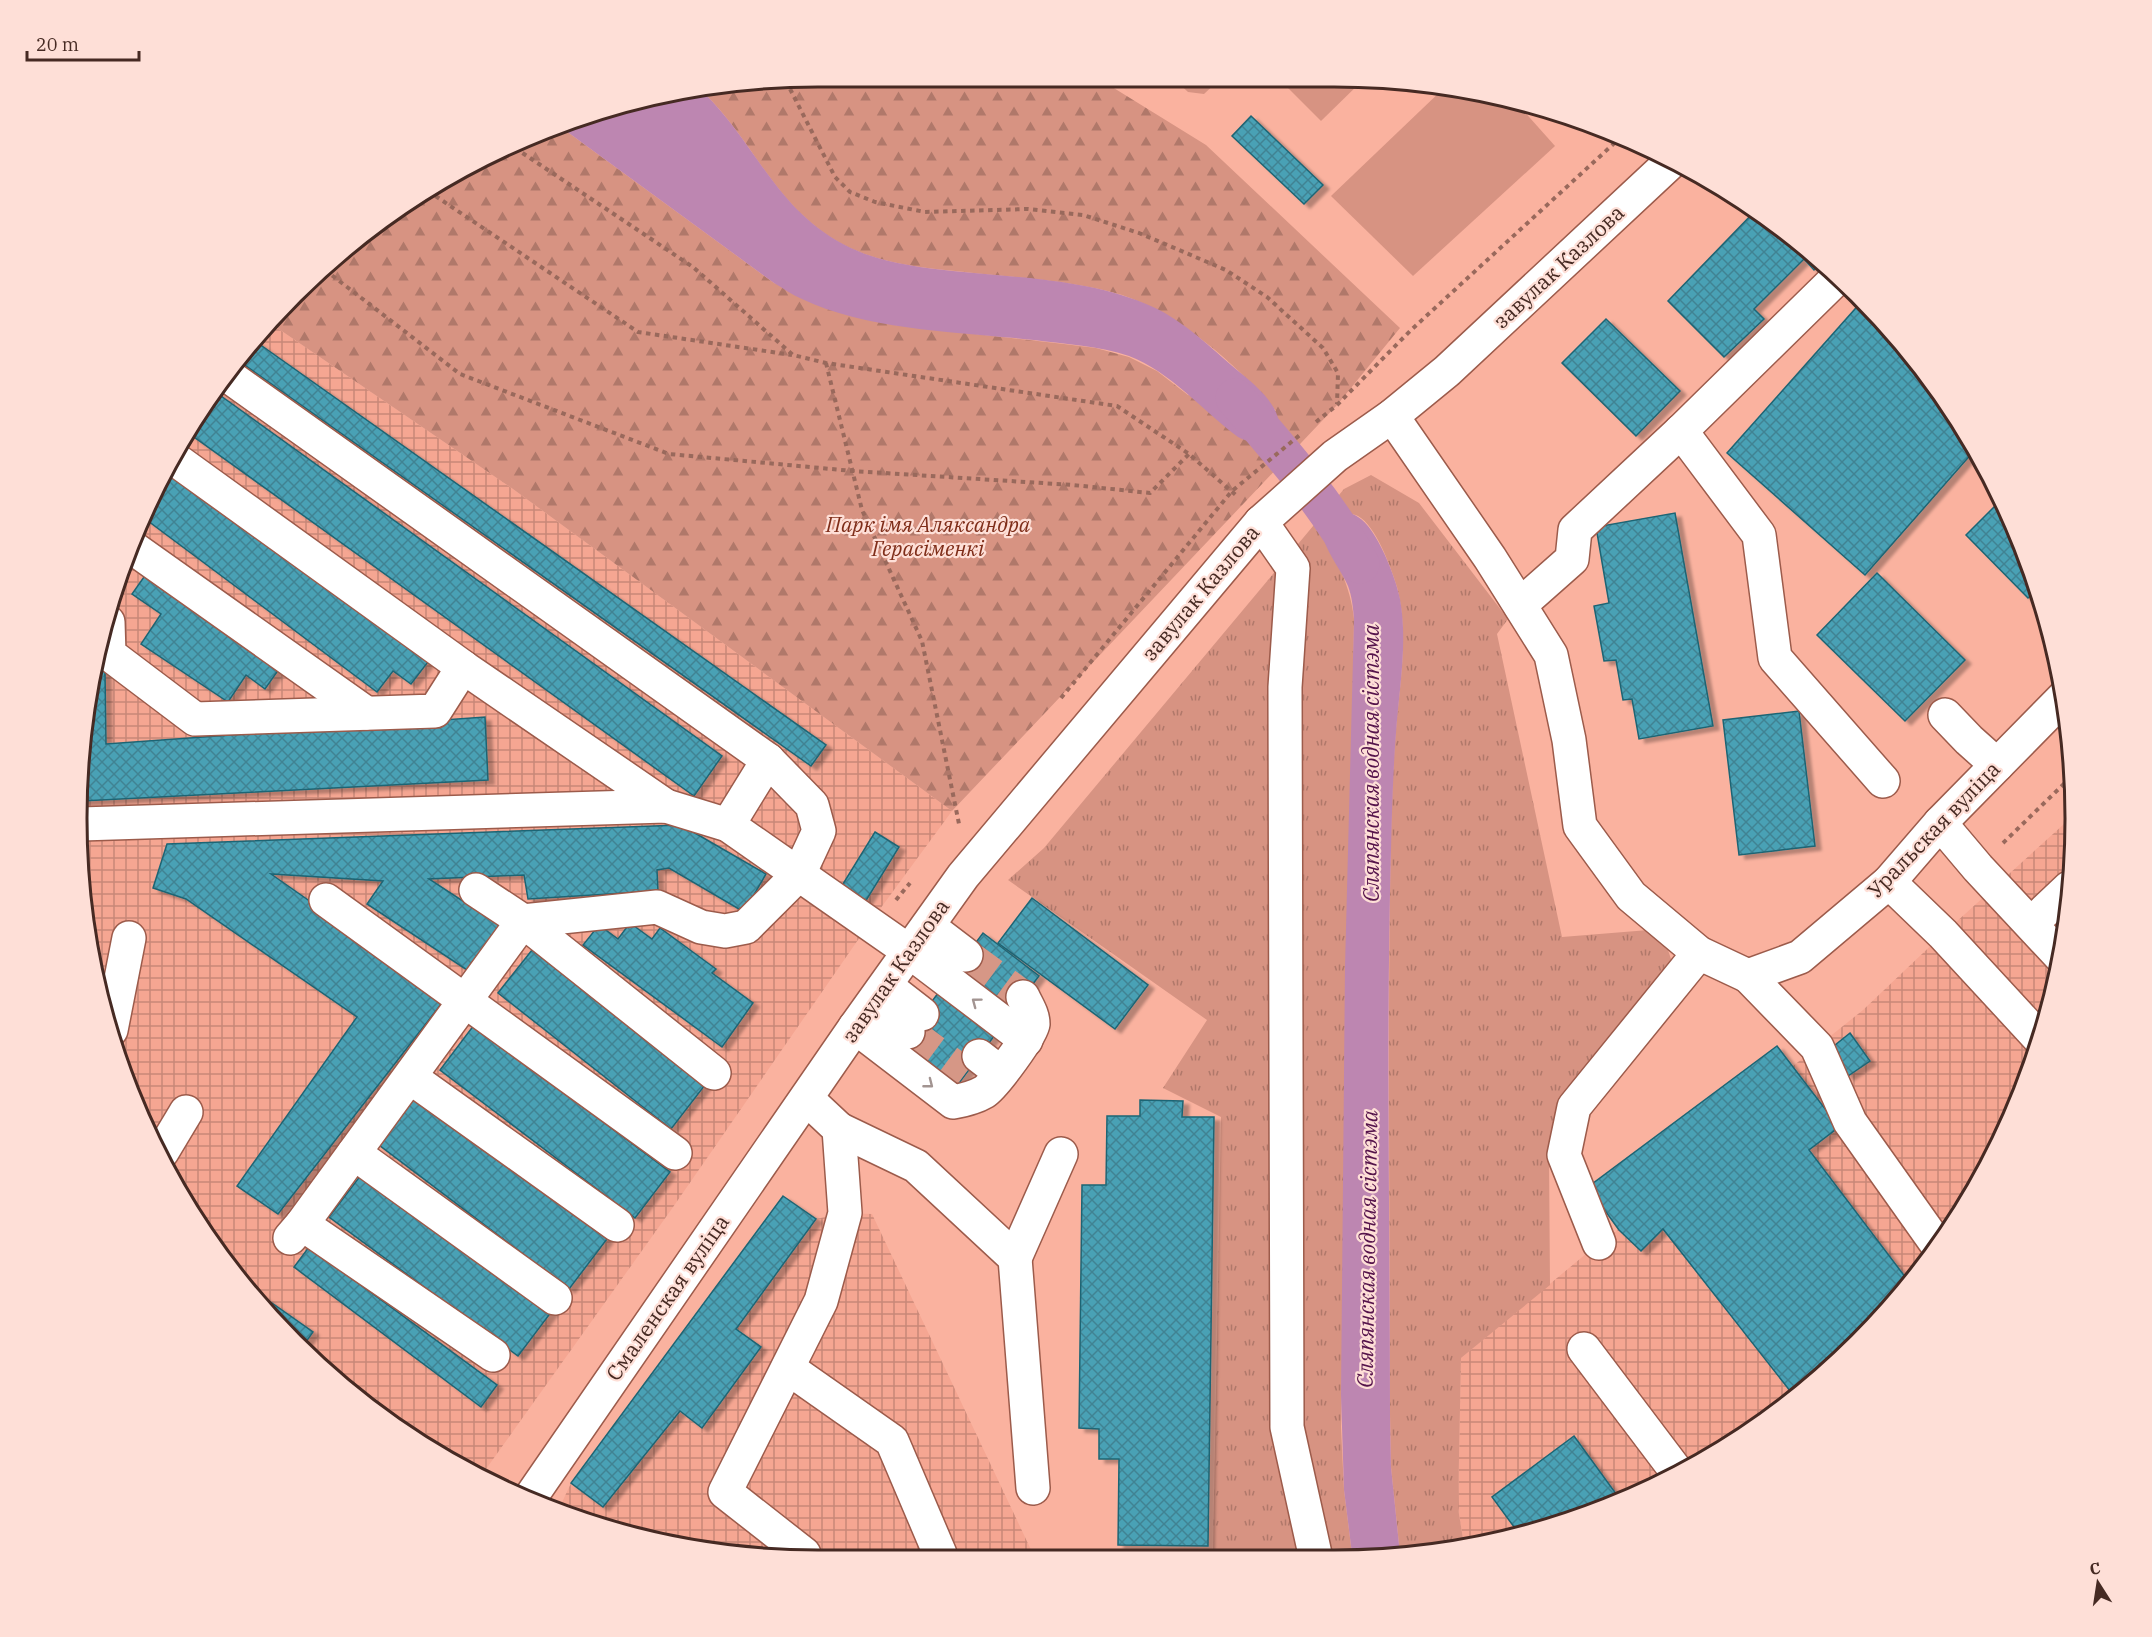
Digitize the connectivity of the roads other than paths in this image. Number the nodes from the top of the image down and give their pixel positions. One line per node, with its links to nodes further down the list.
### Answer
1 (1666, 167): 4 (street, завулак Казлова)
2 (1832, 283): 5 (street)
3 (233, 380): 15 (street)
4 (1392, 416): 7 (street, завулак Казлова); 9 (street)
5 (1681, 431): 9 (street); 17 (street)
6 (180, 463): 11 (street)
7 (1262, 522): 30 (street, завулак Казлова); 64 (street)
8 (138, 552): 13 (street)
9 (1520, 605): 32 (street)
10 (109, 643): 13 (street)
11 (463, 667): 13 (street); 18 (street)
12 (2056, 705): 16 (street, Уральская вуліца)
13 (366, 713)
14 (1945, 715): 16 (street)
15 (768, 760): 21 (street); 22 (street)
16 (1997, 765): 19 (street, Уральская вуліца)
17 (1883, 781)
18 (666, 806): 20 (street); 21 (street)
19 (1941, 823): 23 (street, Уральская вуліца); 28 (street)
20 (87, 824)
21 (728, 825): 22 (street)
22 (800, 874): 27 (street); 30 (street)
23 (1889, 882): 34 (street, Уральская вуліца); 40 (street)
24 (476, 890): 27 (street)
25 (2060, 896): 28 (street)
26 (326, 900): 36 (street)
27 (523, 921): 36 (street); 42 (street)
28 (2031, 924): 31 (street)
29 (129, 938): 38 (street)
30 (919, 939): 33 (street); 37 (street, завулак Казлова); 41 (street, one-way to 30)
31 (2053, 948)
32 (1699, 953): 34 (street); 53 (street)
33 (966, 956)
34 (1748, 975): 52 (street)
35 (1023, 997): 41 (street)
36 (466, 1002): 43 (street); 49 (street)
37 (871, 1006): 39 (street); 41 (street, one-way to 41); 44 (street, завулак Казлова)
38 (114, 1015)
39 (915, 1023)
40 (2033, 1031)
41 (1026, 1040)
42 (714, 1073)
43 (410, 1077): 48 (street); 51 (street)
44 (807, 1099): 46 (street); 61 (street, Смаленская вуліца)
45 (186, 1112): 47 (street)
46 (839, 1129): 54 (street); 58 (street)
47 (165, 1147)
48 (354, 1153): 55 (street); 57 (street)
49 (675, 1154)
50 (1061, 1154): 54 (street)
51 (617, 1225)
52 (1933, 1238)
53 (1599, 1243)
54 (1015, 1258): 60 (street)
55 (555, 1298)
56 (1584, 1349): 59 (street)
57 (493, 1355)
58 (788, 1368): 62 (street); 63 (street)
59 (1673, 1466)
60 (1033, 1488)
61 (534, 1492)
62 (798, 1549)
63 (938, 1550)
64 (1314, 1550)

